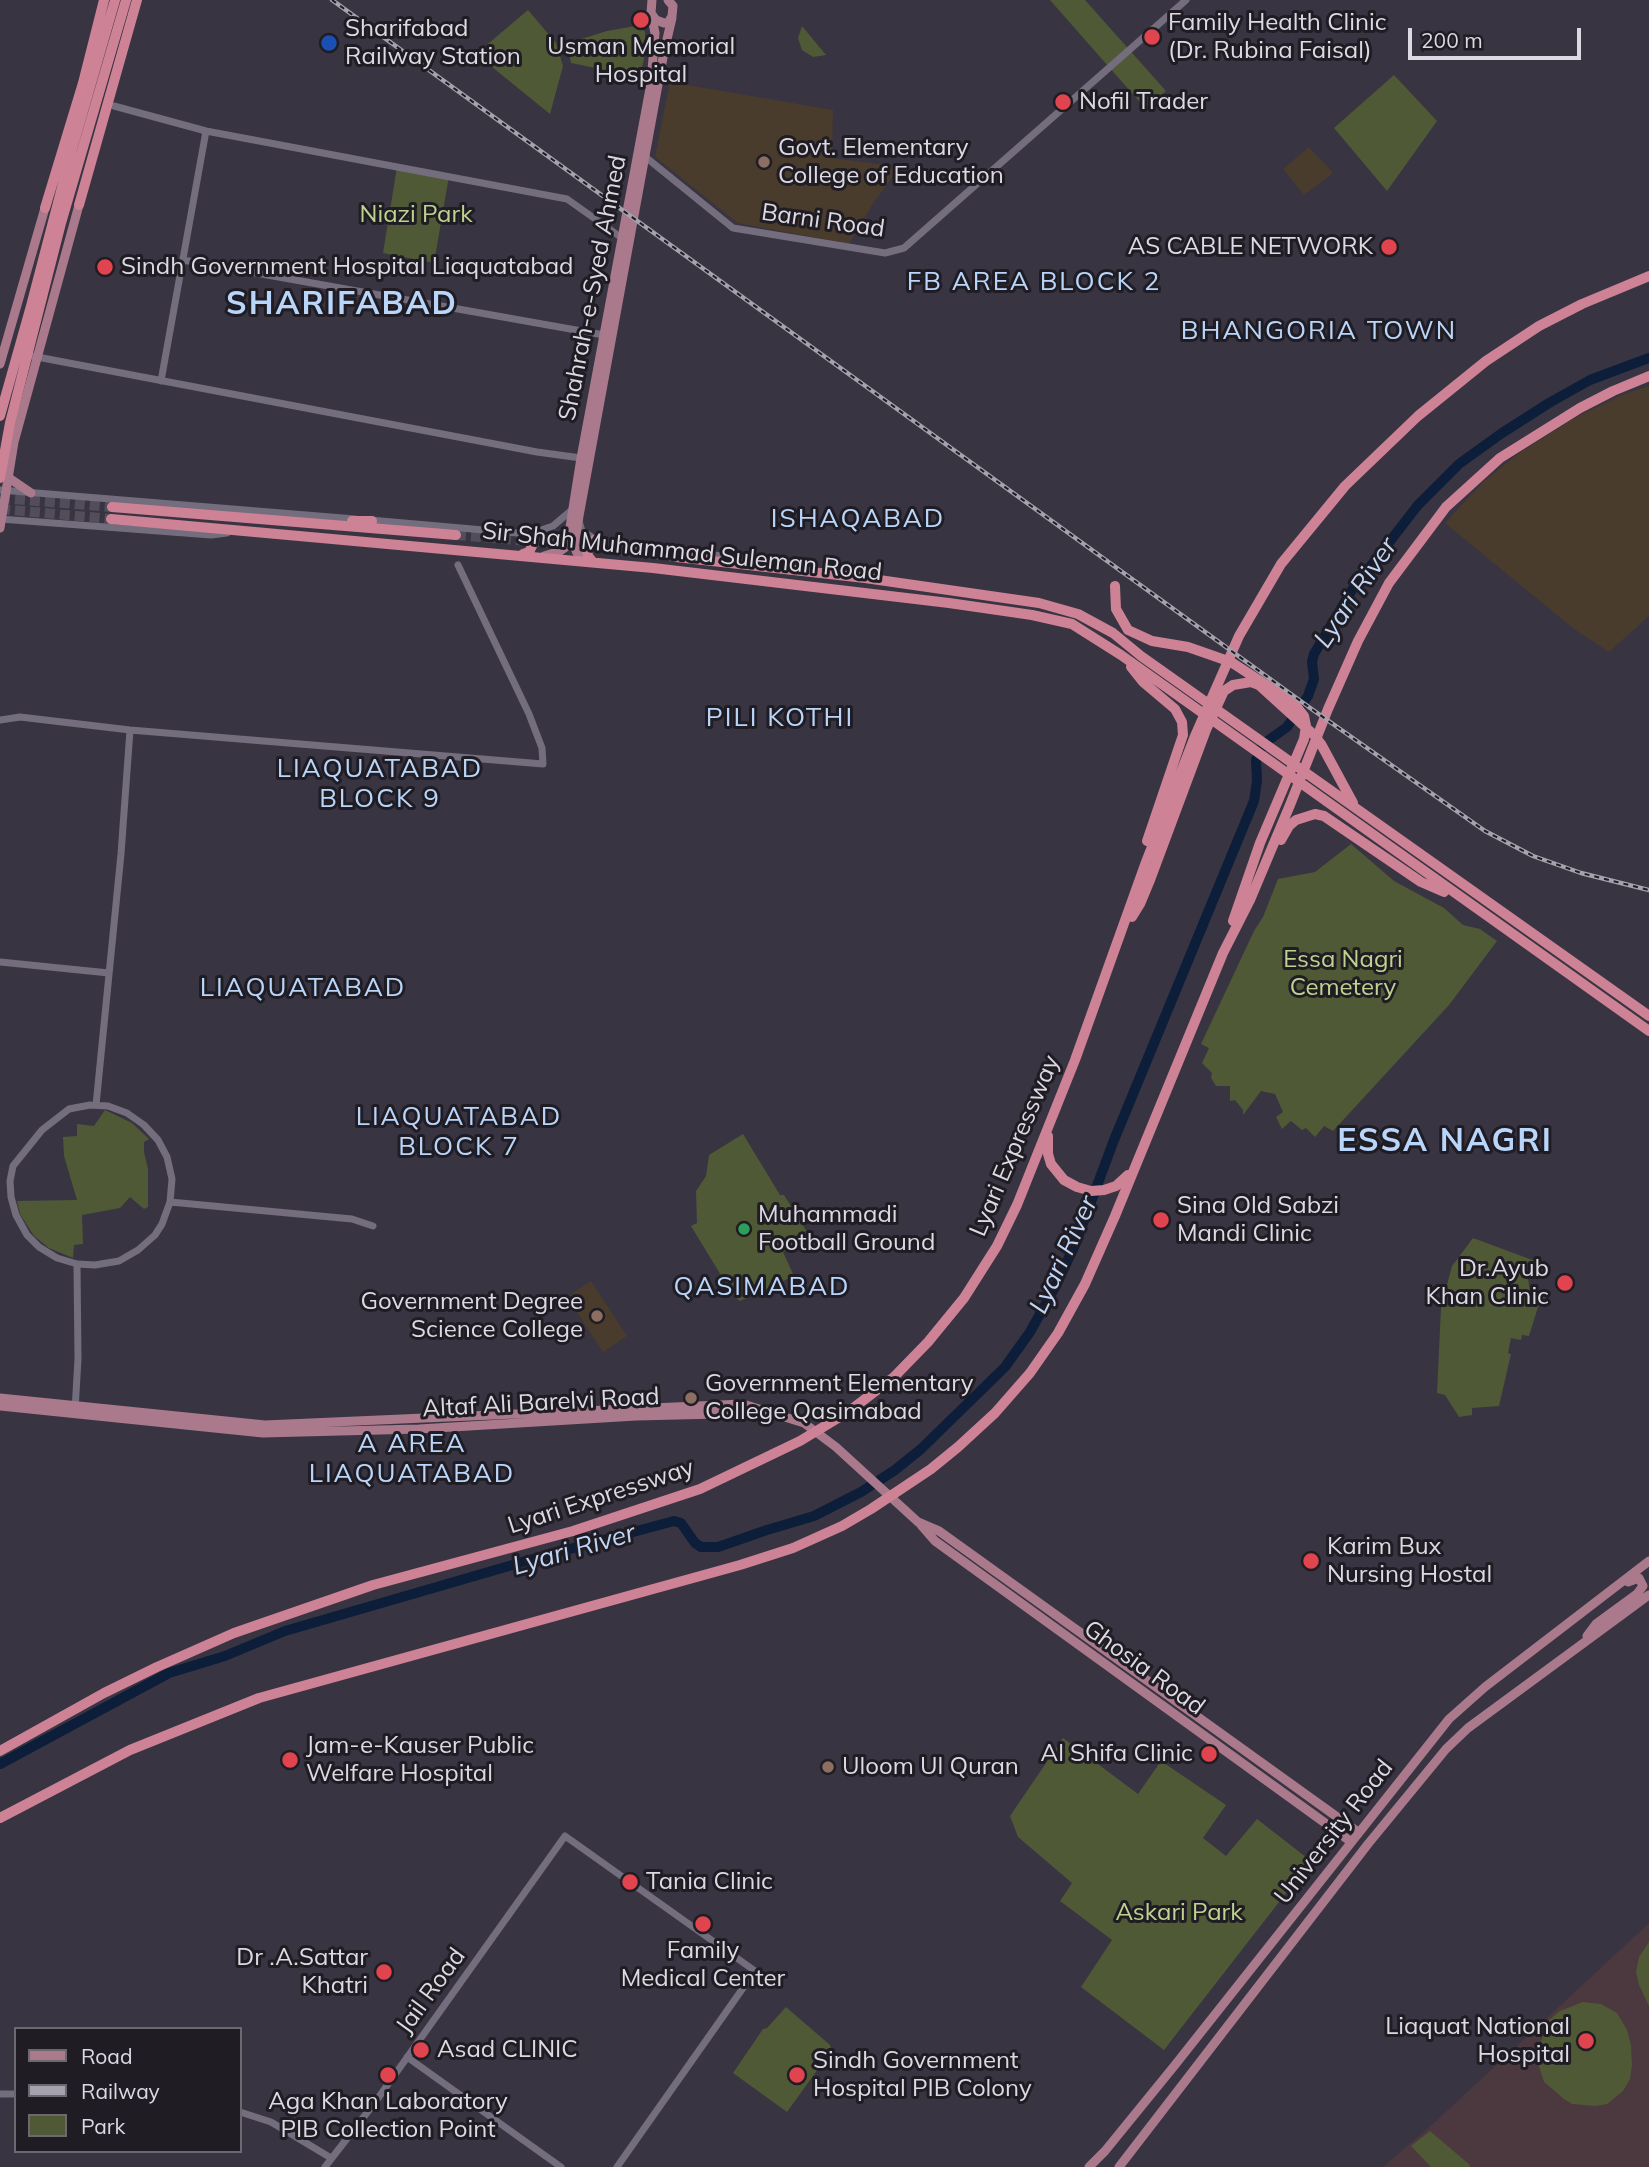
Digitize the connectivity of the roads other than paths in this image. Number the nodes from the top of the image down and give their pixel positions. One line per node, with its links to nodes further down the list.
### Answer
1 (104, 0): 13 (highway)
2 (114, 0): 23 (highway)
3 (126, 0): 25 (highway)
4 (137, 0): 12 (highway)
5 (1186, 0): 11 (street, Barni Road)
6 (671, 1): 8 (main road, Shahrah-e-Syed Ahmed)
7 (651, 4): 8 (main road); 11 (main road, Shahrah-e-Syed Ahmed)
8 (672, 18): 11 (main road, Shahrah-e-Syed Ahmed)
9 (114, 106): 10 (street)
10 (206, 131): 14 (street); 15 (street)
11 (642, 155): 14 (main road, Shahrah-e-Syed Ahmed); 29 (main road, Shahrah-e-Syed Ahmed)
12 (79, 205): 19 (main road)
13 (45, 208): 18 (main road)
14 (622, 239): 17 (main road, Shahrah-e-Syed Ahmed)
15 (183, 260): 17 (street); 22 (street)
16 (1649, 276): 55 (highway, Lyari Expressway)
17 (604, 335): 24 (main road, Shahrah-e-Syed Ahmed)
18 (5, 347): 19 (street); 20 (main road)
19 (37, 358): 22 (street); 25 (main road)
20 (0, 364)
21 (1649, 376): 56 (highway)
22 (161, 381): 24 (street)
23 (0, 415)
24 (581, 458): 29 (main road, Shahrah-e-Syed Ahmed)
25 (5, 477): 26 (main road); 27 (main road)
26 (3, 490): 27 (street); 32 (main road)
27 (32, 493): 28 (street); 33 (street)
28 (192, 506): 30 (highway); 31 (street)
29 (576, 513): 36 (street); 38 (street); 40 (main road, Shahrah-e-Syed Ahmed); 42 (main road, Shahrah-e-Syed Ahmed)
30 (271, 521): 34 (highway, Sir Shah Muhammad Suleman Road); 35 (highway, Sir Shah Muhammad Suleman Road)
31 (372, 521): 34 (highway); 36 (street)
32 (1, 522): 33 (street)
33 (26, 522): 35 (street)
34 (296, 523): 37 (highway, Sir Shah Muhammad Suleman Road)
35 (245, 530): 39 (highway, Sir Shah Muhammad Suleman Road)
36 (529, 534): 39 (highway)
37 (456, 535)
38 (594, 540): 42 (highway); 44 (street)
39 (523, 554): 40 (highway, Sir Shah Muhammad Suleman Road)
40 (544, 556): 42 (highway, Sir Shah Muhammad Suleman Road)
41 (676, 557): 44 (highway, Sir Shah Muhammad Suleman Road)
42 (590, 561): 46 (highway, Sir Shah Muhammad Suleman Road)
43 (458, 565): 52 (street)
44 (865, 578): 46 (highway, Sir Shah Muhammad Suleman Road)
45 (1115, 586): 48 (highway)
46 (1084, 624): 47 (highway, Sir Shah Muhammad Suleman Road); 49 (highway, Sir Shah Muhammad Suleman Road)
47 (1113, 633): 48 (highway); 50 (highway, Sir Shah Muhammad Suleman Road)
48 (1140, 637): 56 (highway)
49 (1121, 655): 50 (highway, Sir Shah Muhammad Suleman Road); 55 (highway)
50 (1220, 719): 53 (highway); 54 (highway)
51 (0, 720): 52 (street)
52 (130, 730): 58 (street)
53 (1357, 809): 55 (highway); 60 (highway)
54 (1463, 899): 59 (highway); 61 (highway)
55 (1121, 934): 63 (highway, Lyari Expressway)
56 (1223, 953): 59 (highway)
57 (0, 962): 58 (street)
58 (109, 973): 62 (street)
59 (1216, 973): 64 (highway)
60 (1649, 1016)
61 (1649, 1031)
62 (96, 1105): 66 (street); 67 (street)
63 (1051, 1124): 64 (highway); 82 (highway, Lyari Expressway)
64 (1135, 1164): 83 (highway)
65 (0, 1181): 66 (street)
66 (10, 1181): 69 (street)
67 (170, 1202): 68 (street); 69 (street)
68 (373, 1226)
69 (77, 1264): 72 (street)
70 (0, 1398): 72 (main road, Altaf Ali Barelvi Road)
71 (0, 1406): 72 (main road, Altaf Ali Barelvi Road)
72 (75, 1410): 73 (main road, Altaf Ali Barelvi Road)
73 (918, 1522): 78 (main road); 79 (main road, Ghosia Road)
74 (1649, 1561): 76 (main road, University Road)
75 (1649, 1595): 77 (main road, University Road)
76 (1586, 1610): 77 (main road); 80 (main road, University Road)
77 (1582, 1643): 81 (main road, University Road)
78 (1106, 1650): 79 (main road); 84 (main road)
79 (1099, 1659): 85 (main road, Ghosia Road)
80 (1456, 1713): 81 (main road); 84 (main road, University Road)
81 (1468, 1728): 93 (main road, University Road)
82 (0, 1751)
83 (0, 1818)
84 (1358, 1832): 85 (main road, University Road)
85 (1350, 1842): 92 (main road, University Road)
86 (407, 2056): 88 (street, Jail Road); 90 (street); 91 (street, Jail Road)
87 (242, 2113): 88 (street)
88 (331, 2158): 89 (street, Jail Road)
89 (325, 2167)
90 (561, 2167)
91 (617, 2167)
92 (1089, 2167)
93 (1119, 2167)

